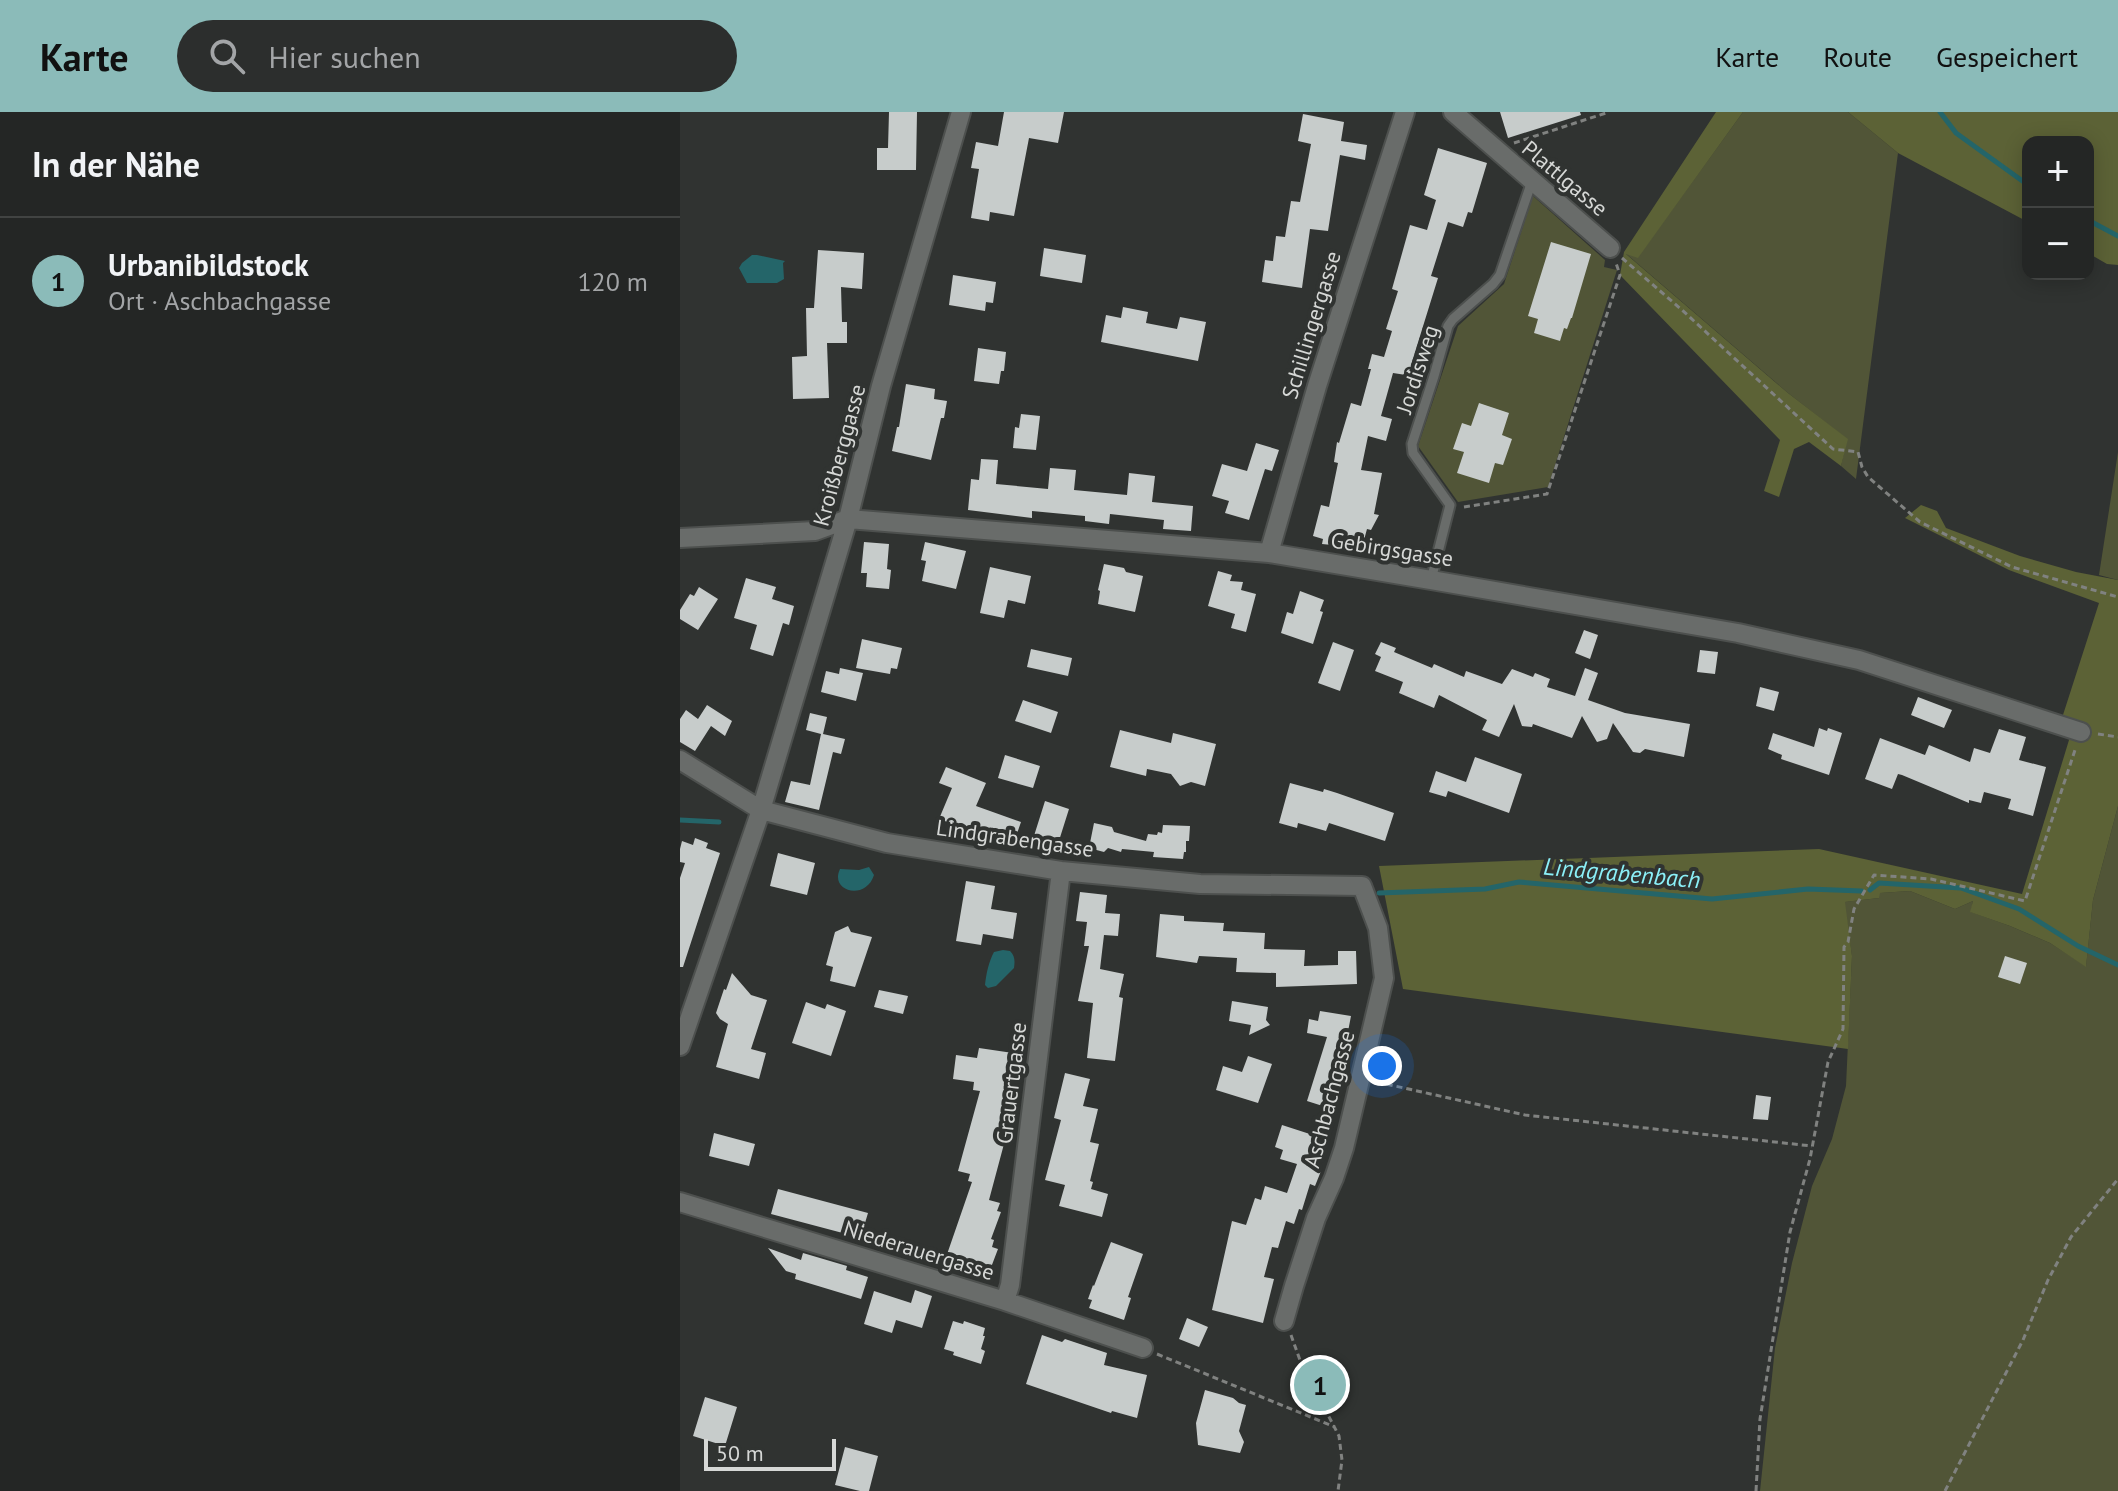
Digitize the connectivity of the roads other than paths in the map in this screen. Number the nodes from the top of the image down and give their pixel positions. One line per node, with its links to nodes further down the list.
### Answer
1 (961, 112): 6 (street, Kroißberggasse)
2 (1405, 112): 8 (street, Schillingergasse)
3 (1453, 112): 4 (street, Plattlgasse)
4 (1532, 181): 5 (street, Plattlgasse); 9 (lane, Jordisweg)
5 (1610, 248)
6 (848, 519): 7 (street, Gebirgsgasse); 8 (street, Gebirgsgasse); 12 (street, Kroißberggasse)
7 (680, 538)
8 (1269, 553): 9 (street, Gebirgsgasse)
9 (1431, 580): 10 (street, Gebirgsgasse)
10 (2081, 732)
11 (680, 760): 12 (street, Lindgrabengasse)
12 (761, 810): 13 (street, Lindgrabengasse); 15 (street, Kroißberggasse)
13 (1061, 871): 14 (street, Lindgrabengasse); 17 (street, Grauertgasse)
14 (1362, 886): 18 (street, Aschbachgasse)
15 (680, 1046)
16 (680, 1202): 17 (street, Niederauergasse)
17 (1005, 1301): 19 (street, Niederauergasse)
18 (1284, 1321)
19 (1143, 1348)

